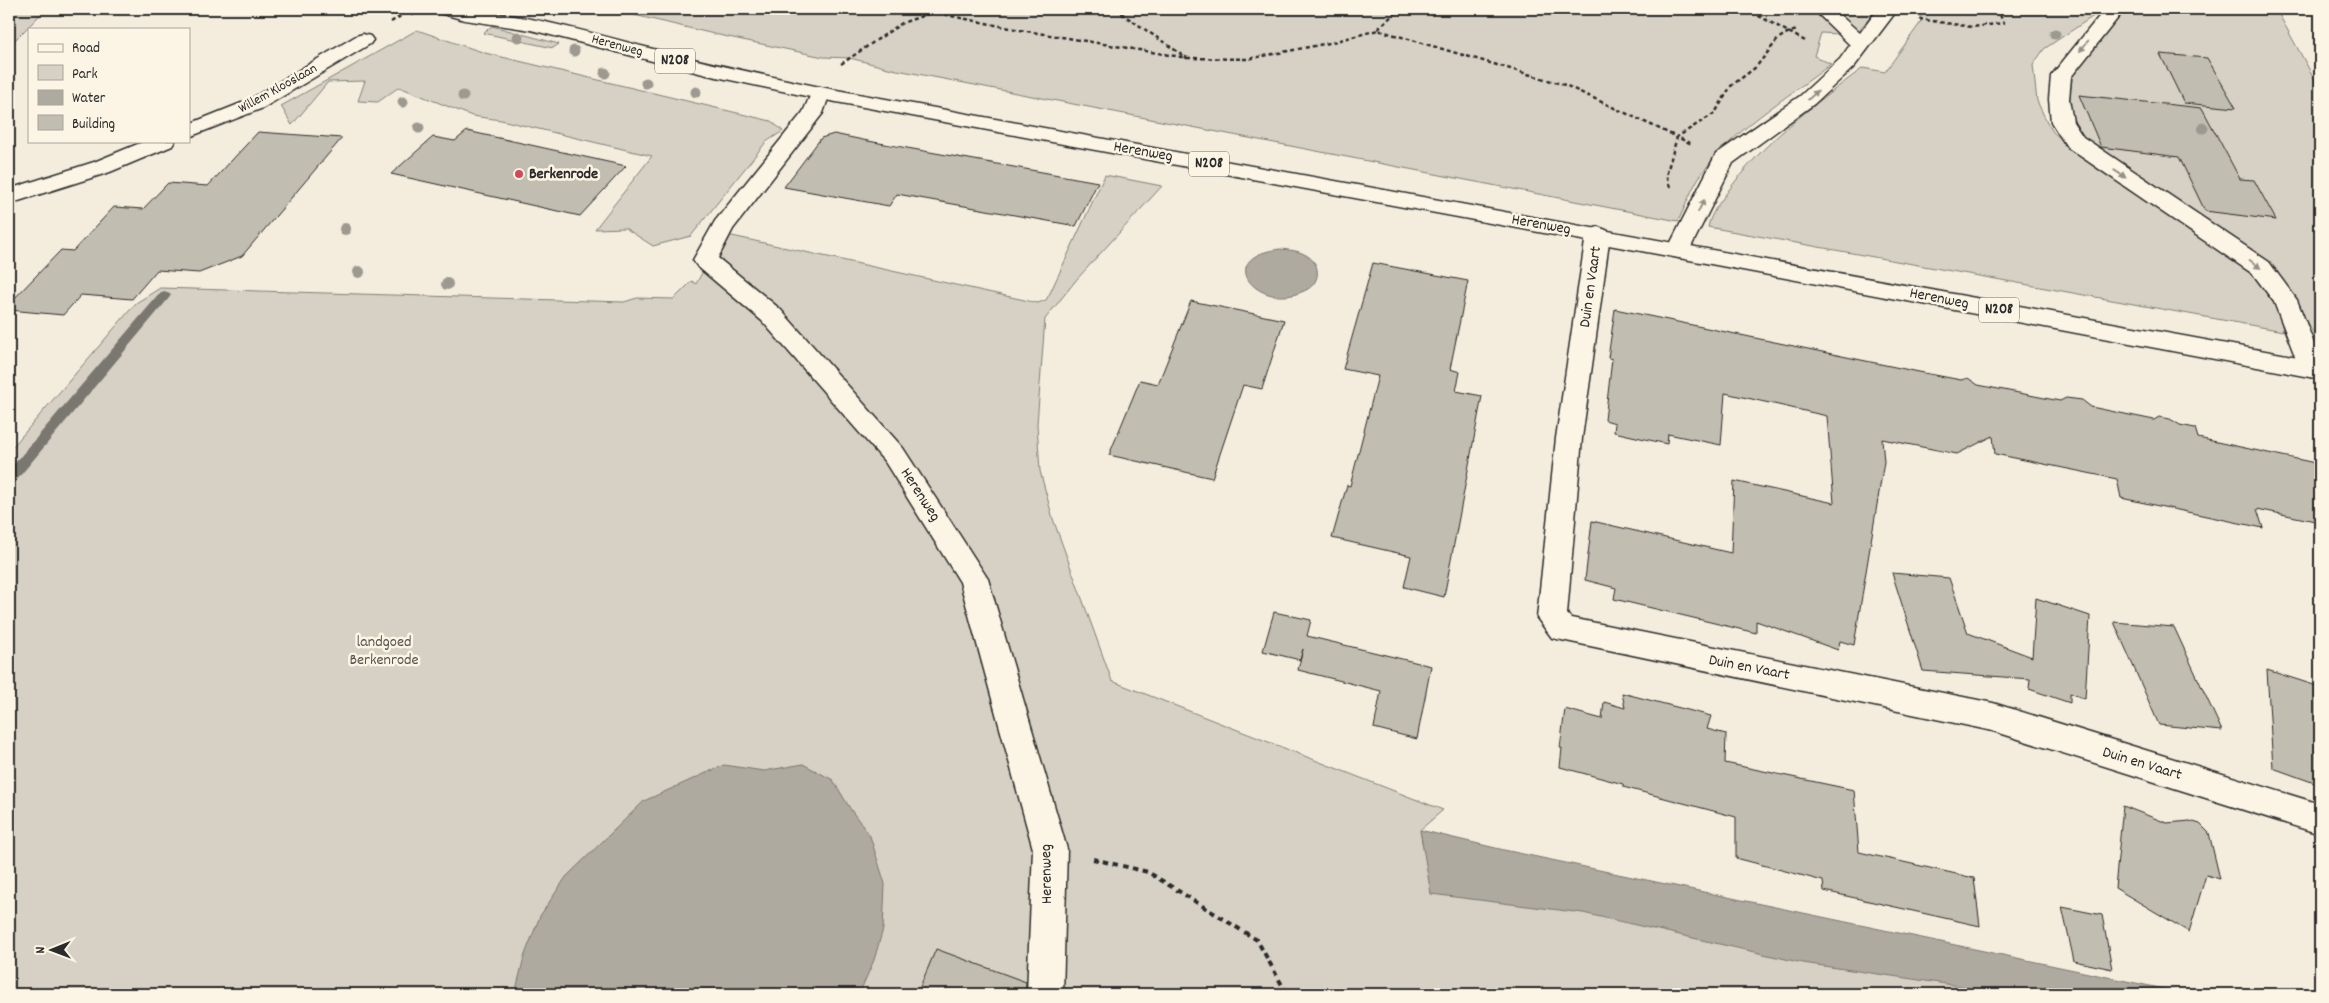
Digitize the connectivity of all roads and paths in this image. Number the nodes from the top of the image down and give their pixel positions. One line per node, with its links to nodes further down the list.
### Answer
1 (412, 9): 13 (path)
2 (446, 9): 15 (main road, Herenweg / N208)
3 (502, 9): 15 (main road, Herenweg / N208)
4 (916, 9): 12 (path)
5 (942, 9): 12 (path)
6 (1115, 9): 20 (path)
7 (1399, 9): 16 (path)
8 (1746, 9): 17 (path)
9 (1986, 9): 11 (path)
10 (2115, 9): 29 (main road, one-way to 29)
11 (1886, 11): 19 (main road)
12 (927, 12): 20 (path); 22 (path)
13 (406, 13)
14 (1829, 15): 17 (path); 19 (main road)
15 (532, 24): 23 (main road, Herenweg / N208)
16 (1378, 30): 17 (path); 20 (path)
17 (1789, 32): 21 (path)
18 (363, 40): 24 (main road, Willem Klooslaan)
19 (1861, 44): 21 (main road)
20 (1187, 58)
21 (1846, 63): 28 (main road, one-way to 21)
22 (838, 67)
23 (820, 93): 27 (main road, Herenweg / N208); 31 (main road, Herenweg)
24 (190, 131)
25 (162, 142): 26 (main road)
26 (9, 197)
27 (1598, 235): 28 (main road, Herenweg / N208); 30 (main road, Duin en Vaart)
28 (1679, 250): 29 (main road, Herenweg / N208)
29 (2316, 369)
30 (2320, 820)
31 (1050, 849): 32 (main road, Herenweg); 33 (path)
32 (1044, 994)
33 (1287, 994)

